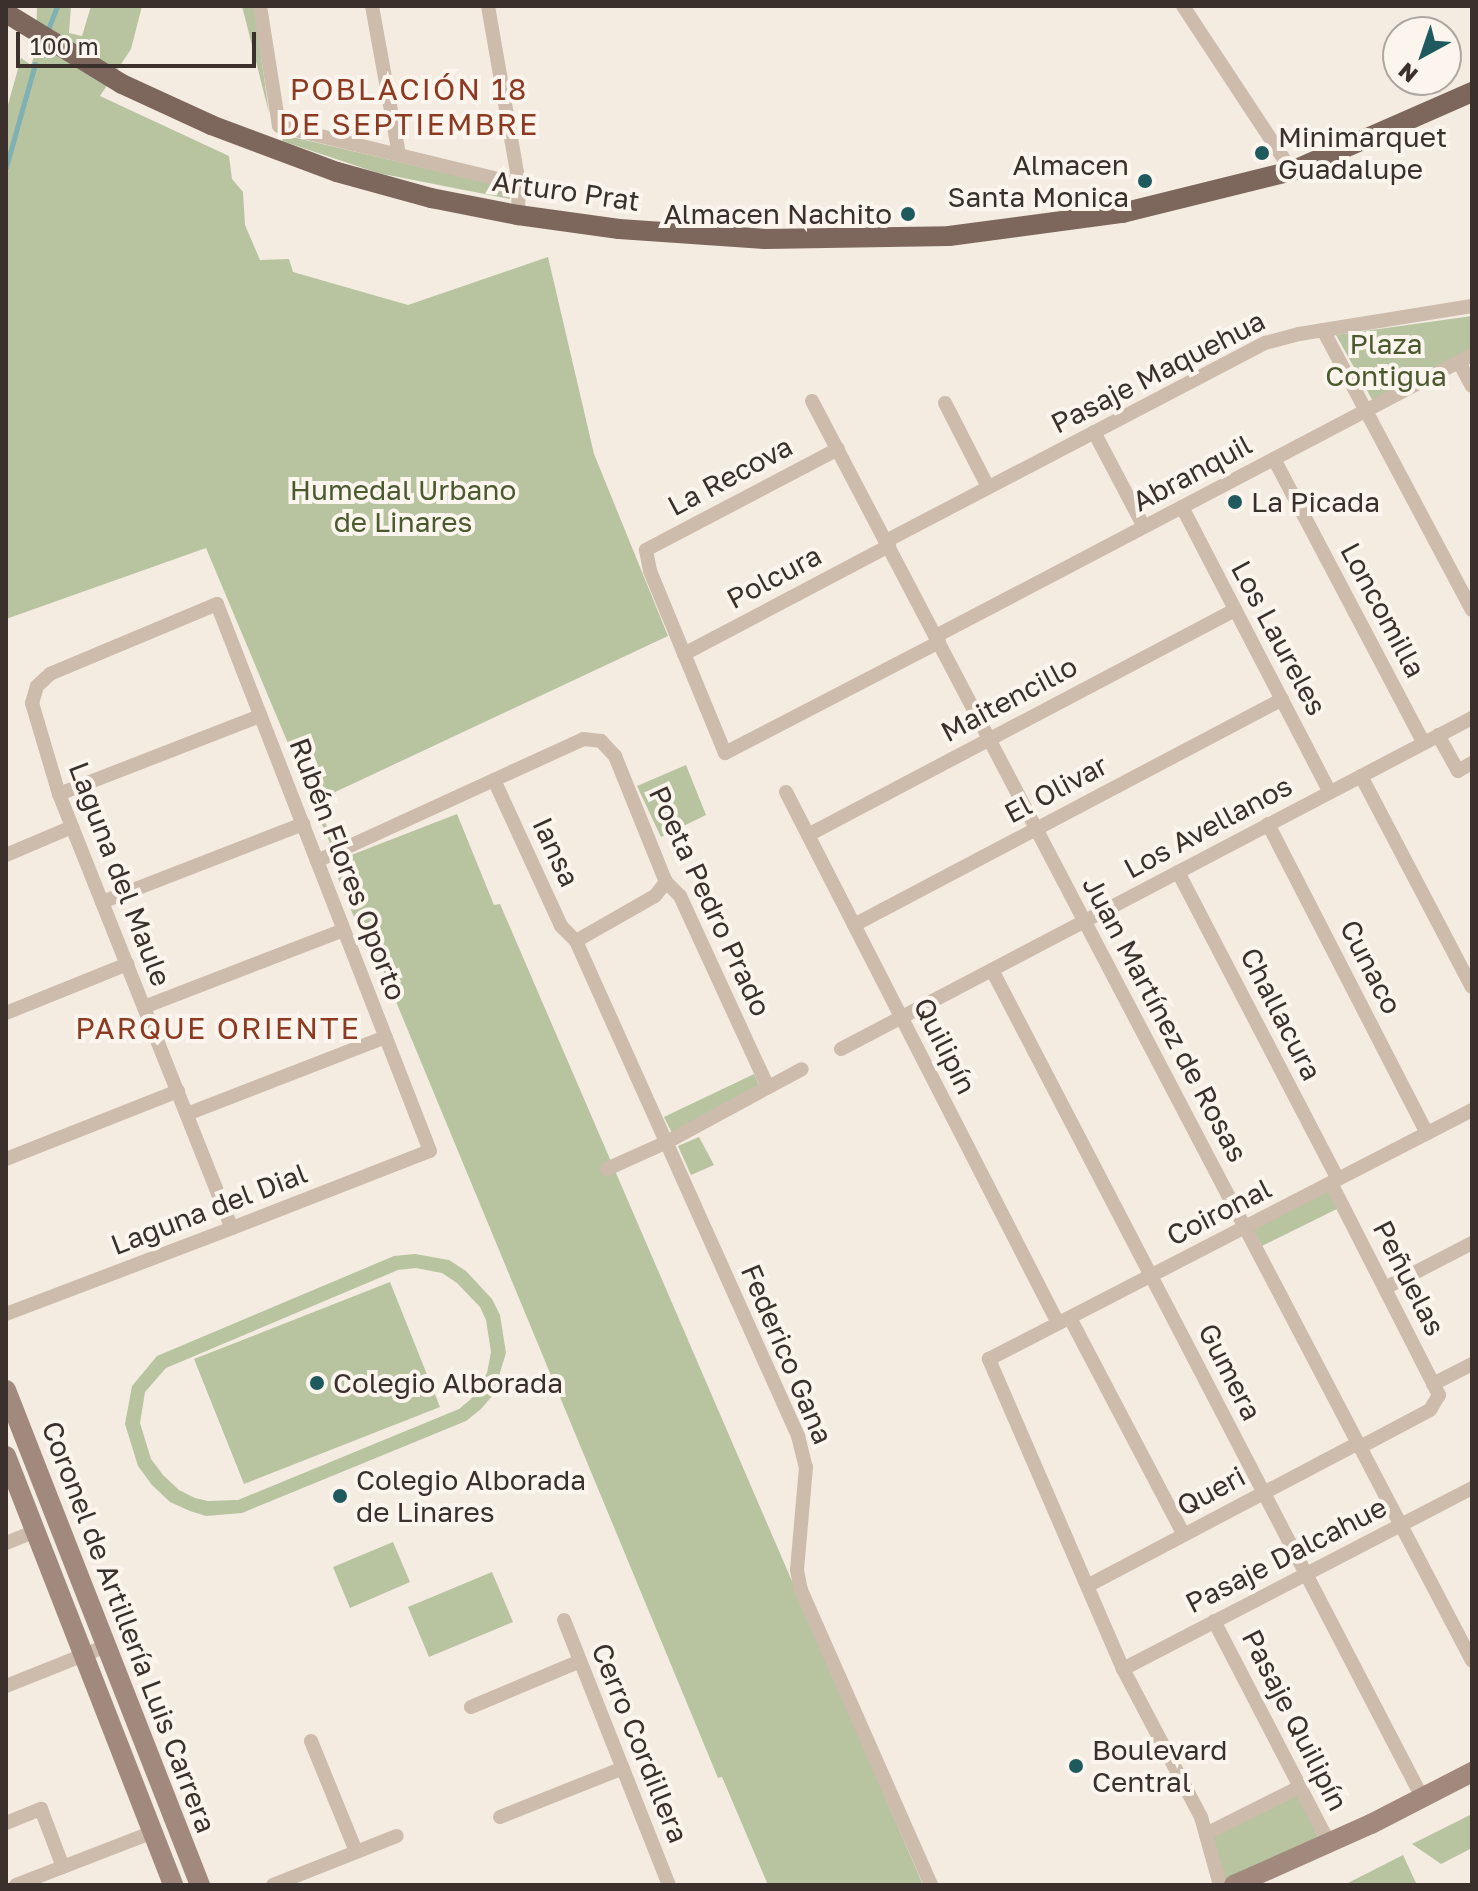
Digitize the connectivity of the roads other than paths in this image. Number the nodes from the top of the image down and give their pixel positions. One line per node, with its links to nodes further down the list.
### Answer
1 (260, 6): 7 (street, Arturo Prat)
2 (372, 6): 7 (street)
3 (488, 6): 9 (street)
4 (1183, 6): 8 (street)
5 (6, 13): 10 (main road, Arturo Prat)
6 (1472, 92): 8 (main road, Arturo Prat)
7 (399, 155): 9 (street, Arturo Prat)
8 (1292, 171): 10 (main road, Arturo Prat)
9 (519, 184): 10 (street)
10 (518, 215)
11 (1472, 306): 12 (street, Pasaje Maquehua)
12 (1323, 330): 17 (street); 18 (street, Pasaje Maquehua)
13 (1466, 358): 14 (street); 17 (street, Abranquil)
14 (1472, 386)
15 (812, 401): 19 (street, Juan Martínez de Rosas)
16 (945, 403): 21 (street)
17 (1366, 411): 20 (street, Abranquil); 26 (street)
18 (1094, 432): 21 (street, Pasaje Maquehua); 23 (street)
19 (838, 449): 24 (street, Juan Martínez de Rosas); 28 (street, La Recova)
20 (1274, 459): 22 (street, Abranquil); 35 (street, Loncomilla)
21 (988, 487): 24 (street, Pasaje Maquehua)
22 (1182, 507): 23 (street, Abranquil); 25 (street, Los Laureles)
23 (1144, 527): 27 (street, Abranquil)
24 (887, 544): 27 (street, Juan Martínez de Rosas); 28 (street, Polcura)
25 (1235, 610): 30 (street, Los Laureles); 34 (street, Maitencillo)
26 (1472, 610)
27 (937, 639): 28 (street, Abranquil); 34 (street, Juan Martínez de Rosas)
28 (684, 654)
29 (50, 674): 31 (street, Rubén Flores Oporto); 41 (street, Laguna del Maule)
30 (1282, 699): 40 (street, Los Laureles); 45 (street, El Olivar)
31 (260, 716): 41 (street); 42 (street, Rubén Flores Oporto)
32 (1472, 718): 33 (street, Los Avellanos)
33 (1438, 735): 35 (street, Los Avellanos); 36 (street)
34 (989, 739): 45 (street, Juan Martínez de Rosas); 46 (street, Maitencillo)
35 (1424, 743): 37 (street, Los Avellanos)
36 (1472, 763)
37 (1361, 776): 40 (street, Los Avellanos); 58 (street)
38 (494, 780): 48 (street); 50 (street, Poeta Pedro Prado); 55 (street, Iansa)
39 (786, 792): 46 (street, Quilipín)
40 (1330, 792): 43 (street, Los Avellanos)
41 (59, 794): 44 (street, Laguna del Maule)
42 (303, 824): 48 (street, Rubén Flores Oporto); 51 (street)
43 (1268, 824): 49 (street, Los Avellanos); 69 (street, Cunaco)
44 (72, 827): 47 (street); 51 (street, Laguna del Maule)
45 (1036, 829): 52 (street, Juan Martínez de Rosas); 53 (street, El Olivar)
46 (808, 835): 53 (street, Quilipín)
47 (6, 855)
48 (317, 861): 54 (street, Rubén Flores Oporto)
49 (1178, 872): 52 (street, Los Avellanos); 74 (street, Challacura)
50 (666, 882): 55 (street); 65 (street, Poeta Pedro Prado)
51 (102, 902): 56 (street, Laguna del Maule)
52 (1085, 921): 57 (street, Los Avellanos); 75 (street, Juan Martínez de Rosas)
53 (854, 925): 61 (street, Quilipín)
54 (344, 930): 59 (street); 62 (street, Rubén Flores Oporto)
55 (576, 941): 70 (street, Federico Gana)
56 (127, 964): 59 (street, Laguna del Maule); 60 (street)
57 (992, 970): 61 (street, Los Avellanos); 78 (street, Gumera)
58 (1472, 987)
59 (144, 1007): 66 (street, Laguna del Maule)
60 (6, 1013)
61 (901, 1017): 63 (street, Los Avellanos); 81 (street, Quilipín)
62 (386, 1037): 68 (street); 71 (street, Rubén Flores Oporto)
63 (841, 1049)
64 (802, 1069): 65 (street)
65 (768, 1087): 70 (street)
66 (178, 1091): 68 (street, Laguna del Maule); 72 (street)
67 (1472, 1110): 69 (street, Coironal)
68 (187, 1114): 76 (street, Laguna del Maule)
69 (1427, 1134): 74 (street, Coironal)
70 (667, 1142): 73 (street); 122 (street, Federico Gana)
71 (430, 1151): 76 (street, Laguna del Dial)
72 (6, 1159)
73 (607, 1169)
74 (1335, 1181): 75 (street, Coironal); 79 (street, Peñuelas)
75 (1245, 1227): 78 (street, Coironal); 85 (street, Juan Martínez de Rosas)
76 (232, 1228): 80 (street, Laguna del Dial)
77 (1472, 1243): 79 (street)
78 (1151, 1276): 81 (street, Coironal); 88 (street, Gumera)
79 (1385, 1288): 83 (street, Peñuelas)
80 (6, 1314)
81 (1064, 1320): 91 (street, Quilipín); 94 (street, Coironal)
82 (1472, 1364): 83 (street)
83 (1433, 1384): 85 (street)
84 (8, 1399): 97 (street, Coronel de Artillería Luis Carrera)
85 (1359, 1445): 88 (street, Queri); 89 (street, Juan Martínez de Rosas)
86 (6, 1456): 90 (street, Coronel de Artillería Luis Carrera)
87 (1472, 1488): 89 (street, Pasaje Dalcahue)
88 (1264, 1493): 91 (street, Queri); 93 (street, Gumera)
89 (1401, 1525): 93 (street, Pasaje Dalcahue); 99 (street, Juan Martínez de Rosas)
90 (35, 1531): 92 (street); 98 (street, Coronel de Artillería Luis Carrera)
91 (1184, 1535): 94 (street, Queri)
92 (6, 1543)
93 (1306, 1574): 96 (street, Pasaje Dalcahue); 108 (street, Gumera)
94 (1089, 1585): 101 (street)
95 (564, 1620): 100 (street, Cerro Cordillera)
96 (1214, 1621): 101 (street, Pasaje Dalcahue); 107 (street, Pasaje Quilipín)
97 (106, 1646): 98 (street); 120 (street, Coronel de Artillería Luis Carrera)
98 (84, 1656): 102 (street); 111 (street, Coronel de Artillería Luis Carrera)
99 (1472, 1661)
100 (578, 1662): 103 (street); 105 (street, Cerro Cordillera)
101 (1123, 1669): 112 (street)
102 (6, 1686)
103 (471, 1707)
104 (311, 1741): 115 (street)
105 (623, 1768): 109 (street); 117 (street, Cerro Cordillera)
106 (1472, 1772): 108 (street)
107 (1300, 1787): 112 (street); 114 (street, Pasaje Quilipín)
108 (1422, 1797): 114 (street)
109 (500, 1817)
110 (6, 1823): 116 (street)
111 (153, 1832): 116 (street); 119 (street, Coronel de Artillería Luis Carrera)
112 (1206, 1834): 123 (street)
113 (397, 1836): 115 (street)
114 (1329, 1843): 124 (street)
115 (356, 1851): 121 (street)
116 (63, 1867): 118 (street)
117 (665, 1884)
118 (16, 1885)
119 (173, 1885)
120 (200, 1885)
121 (273, 1885)
122 (931, 1885)
123 (1220, 1885)
124 (1234, 1885)

